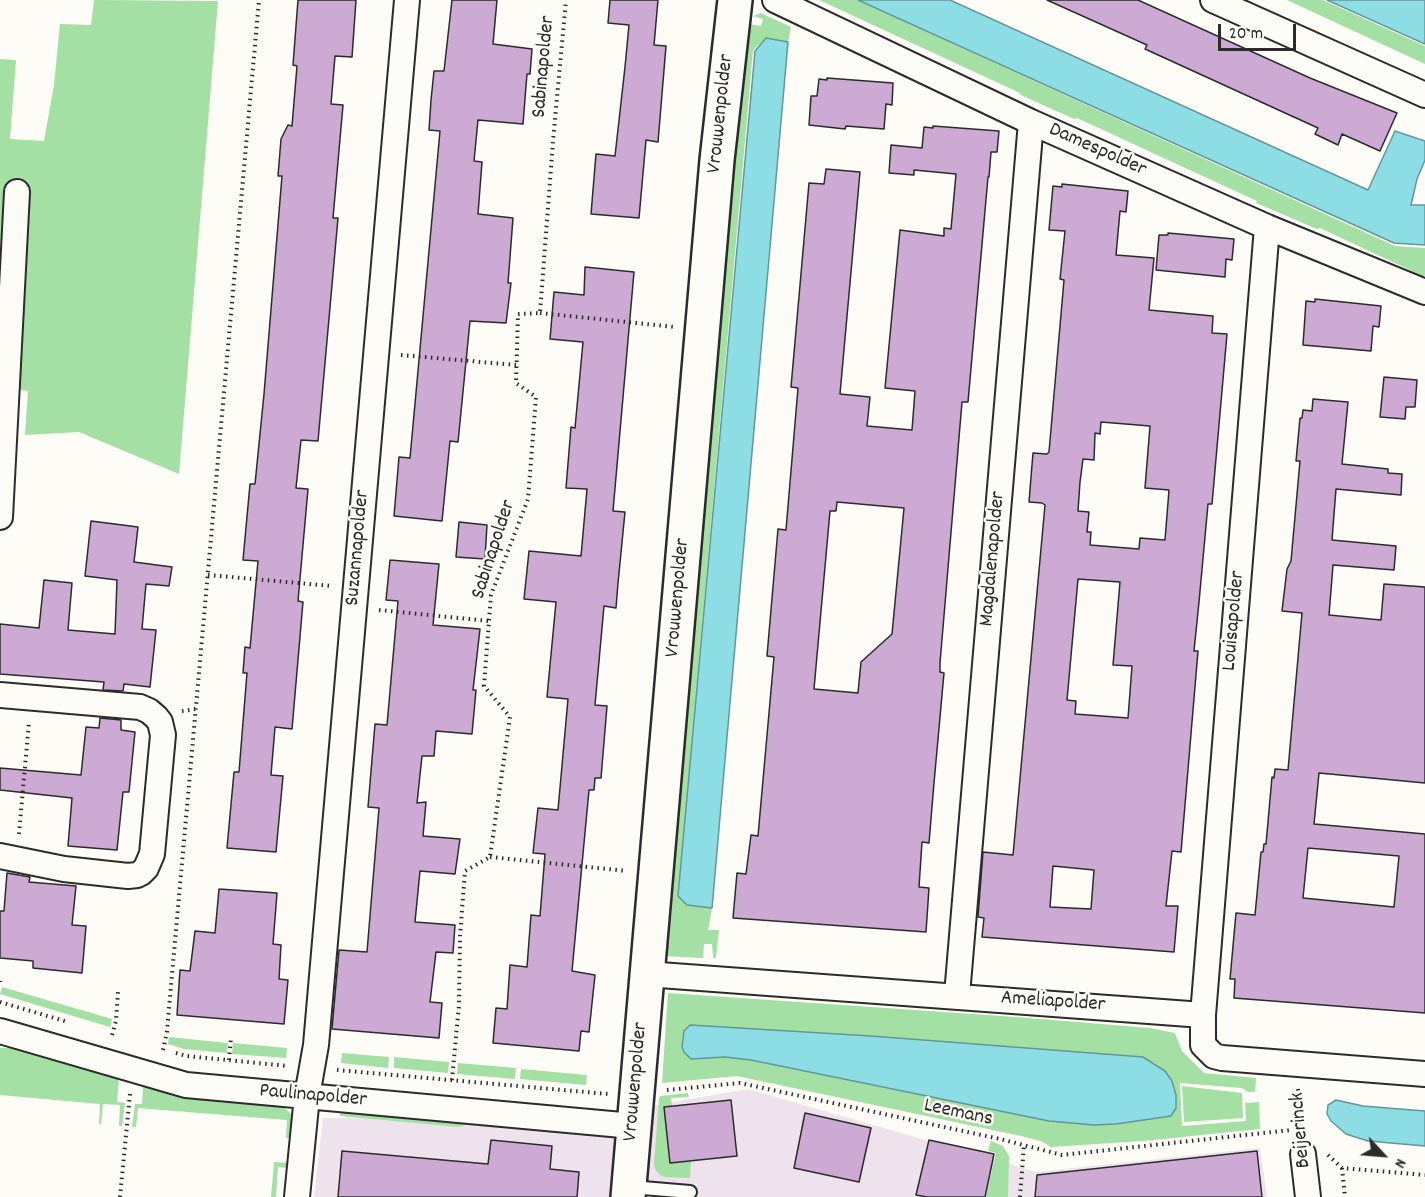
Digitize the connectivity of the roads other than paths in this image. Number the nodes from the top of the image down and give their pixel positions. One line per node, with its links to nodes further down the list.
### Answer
1 (407, 0): 18 (street, Suzannapolder)
2 (735, 0): 13 (street, Vrouwenpolder)
3 (775, 0): 6 (street, Damespolder)
4 (1213, 0): 5 (street)
5 (1425, 95)
6 (1031, 122): 8 (street, Damespolder); 14 (street, Magdalenapolder)
7 (17, 192): 10 (street)
8 (1267, 227): 9 (street, Damespolder); 15 (street, Louisapolder)
9 (1425, 292)
10 (0, 517)
11 (0, 695): 12 (street)
12 (8, 858)
13 (646, 974): 14 (street, Ameliapolder); 19 (street, Vrouwenpolder)
14 (957, 995): 15 (street, Ameliapolder)
15 (1203, 1015): 17 (street)
16 (0, 1031): 18 (street, Paulinapolder)
17 (1425, 1074)
18 (307, 1096): 19 (street, Paulinapolder); 23 (street, Suzannapolder)
19 (633, 1126): 21 (street, Vrouwenpolder)
20 (1313, 1148): 24 (street, Beijerinck)
21 (628, 1192): 22 (lane)
22 (690, 1192)
23 (297, 1197)
24 (1308, 1197)

